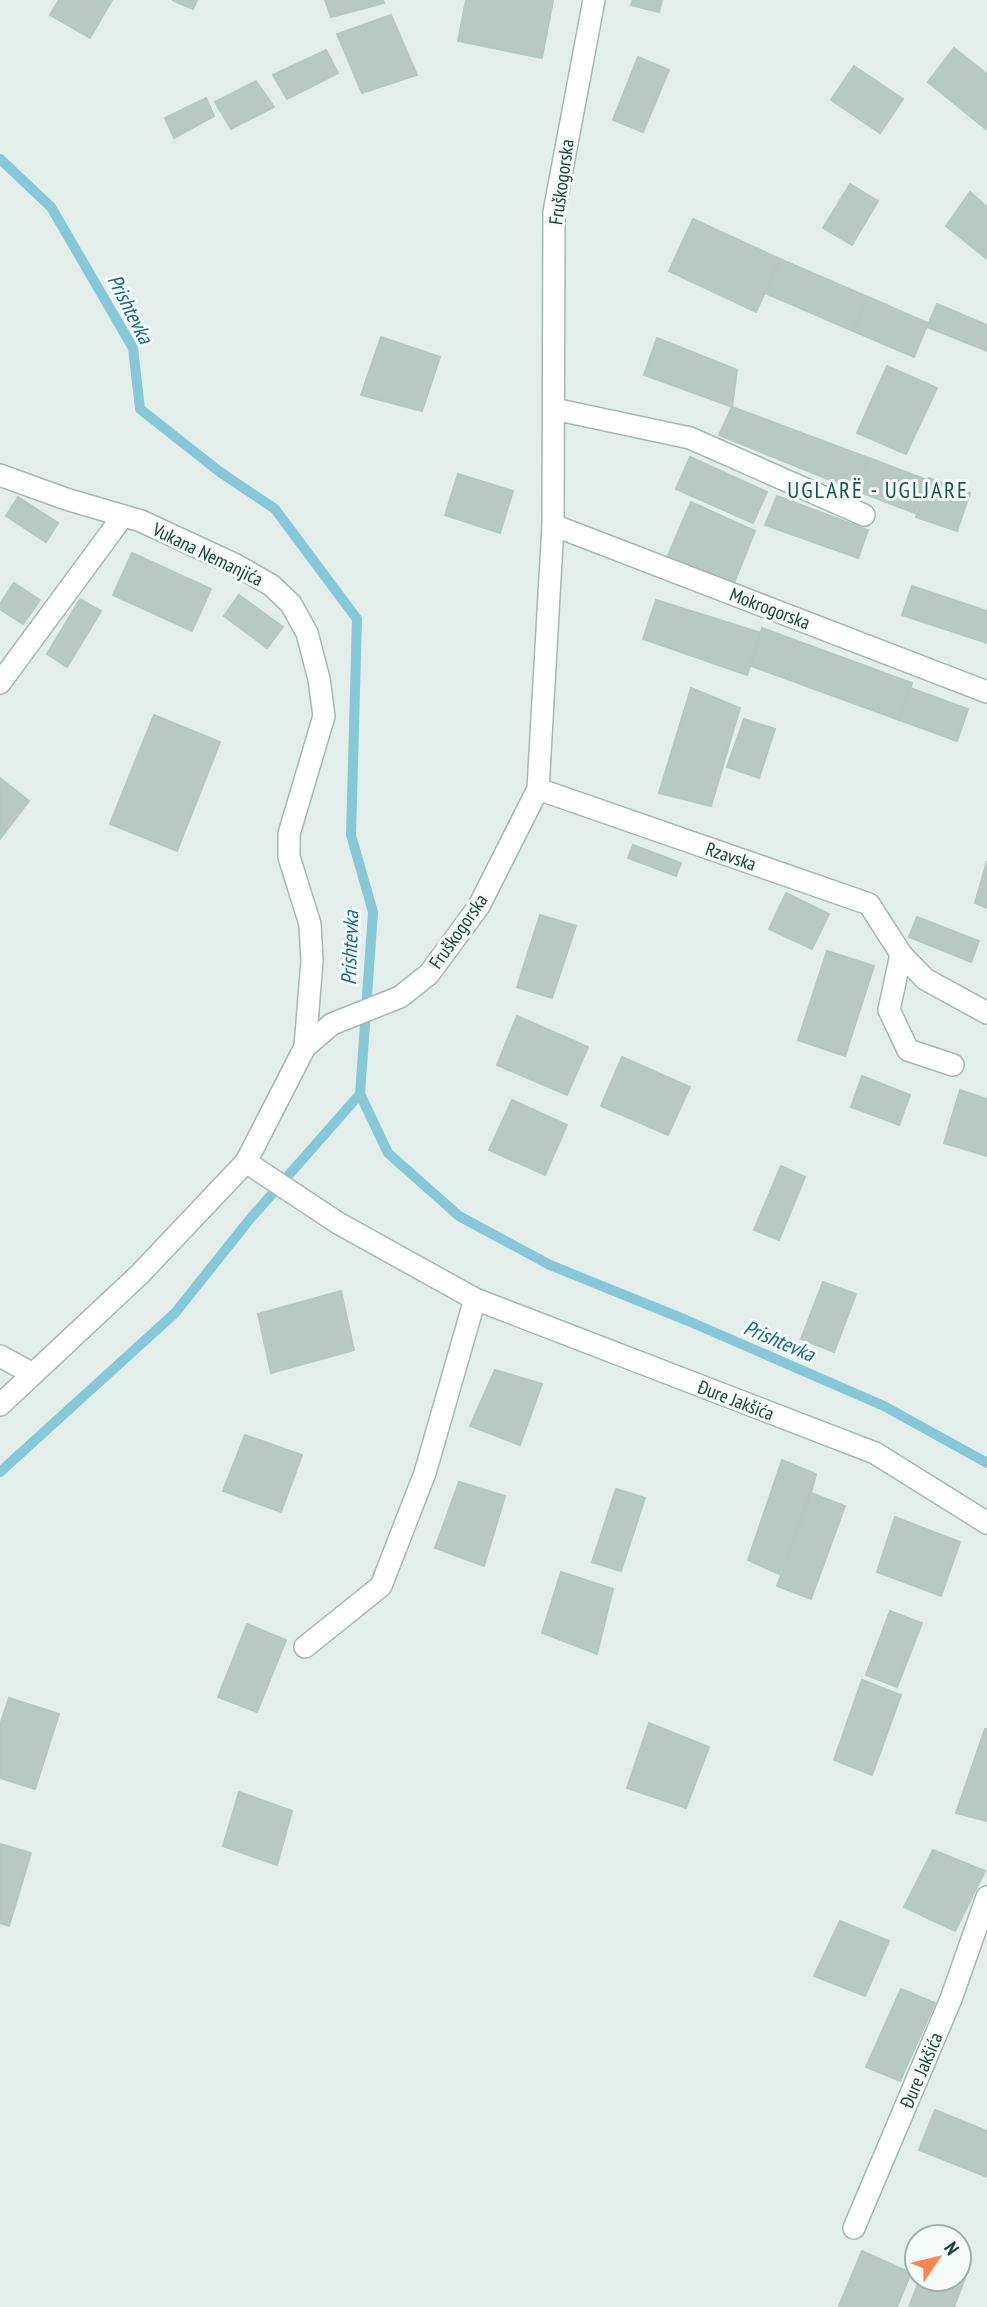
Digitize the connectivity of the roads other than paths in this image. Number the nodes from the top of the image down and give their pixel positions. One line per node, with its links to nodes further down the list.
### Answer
1 (594, 0): 2 (street, Fruškogorska)
2 (554, 409): 4 (street); 6 (street, Fruškogorska)
3 (0, 475): 5 (street, Vukana Nemanjića)
4 (864, 515)
5 (123, 516): 7 (street); 12 (street, Vukana Nemanjića)
6 (553, 524): 8 (street, Mokrogorska); 9 (street, Fruškogorska)
7 (0, 683)
8 (987, 692)
9 (538, 789): 10 (street, Rzavska); 12 (street, Fruškogorska)
10 (901, 954): 11 (street, Rzavska); 13 (street)
11 (987, 1013)
12 (305, 1048): 14 (street, Fruškogorska)
13 (953, 1065)
14 (246, 1162): 15 (street, Đure Jakšića); 17 (street, Fruškogorska)
15 (475, 1299): 19 (street, Đure Jakšića); 20 (street)
16 (0, 1356): 17 (street)
17 (33, 1374): 18 (street, Fruškogorska)
18 (0, 1405)
19 (987, 1523)
20 (304, 1647)
21 (985, 1907): 22 (street, Đure Jakšića)
22 (854, 2228)

